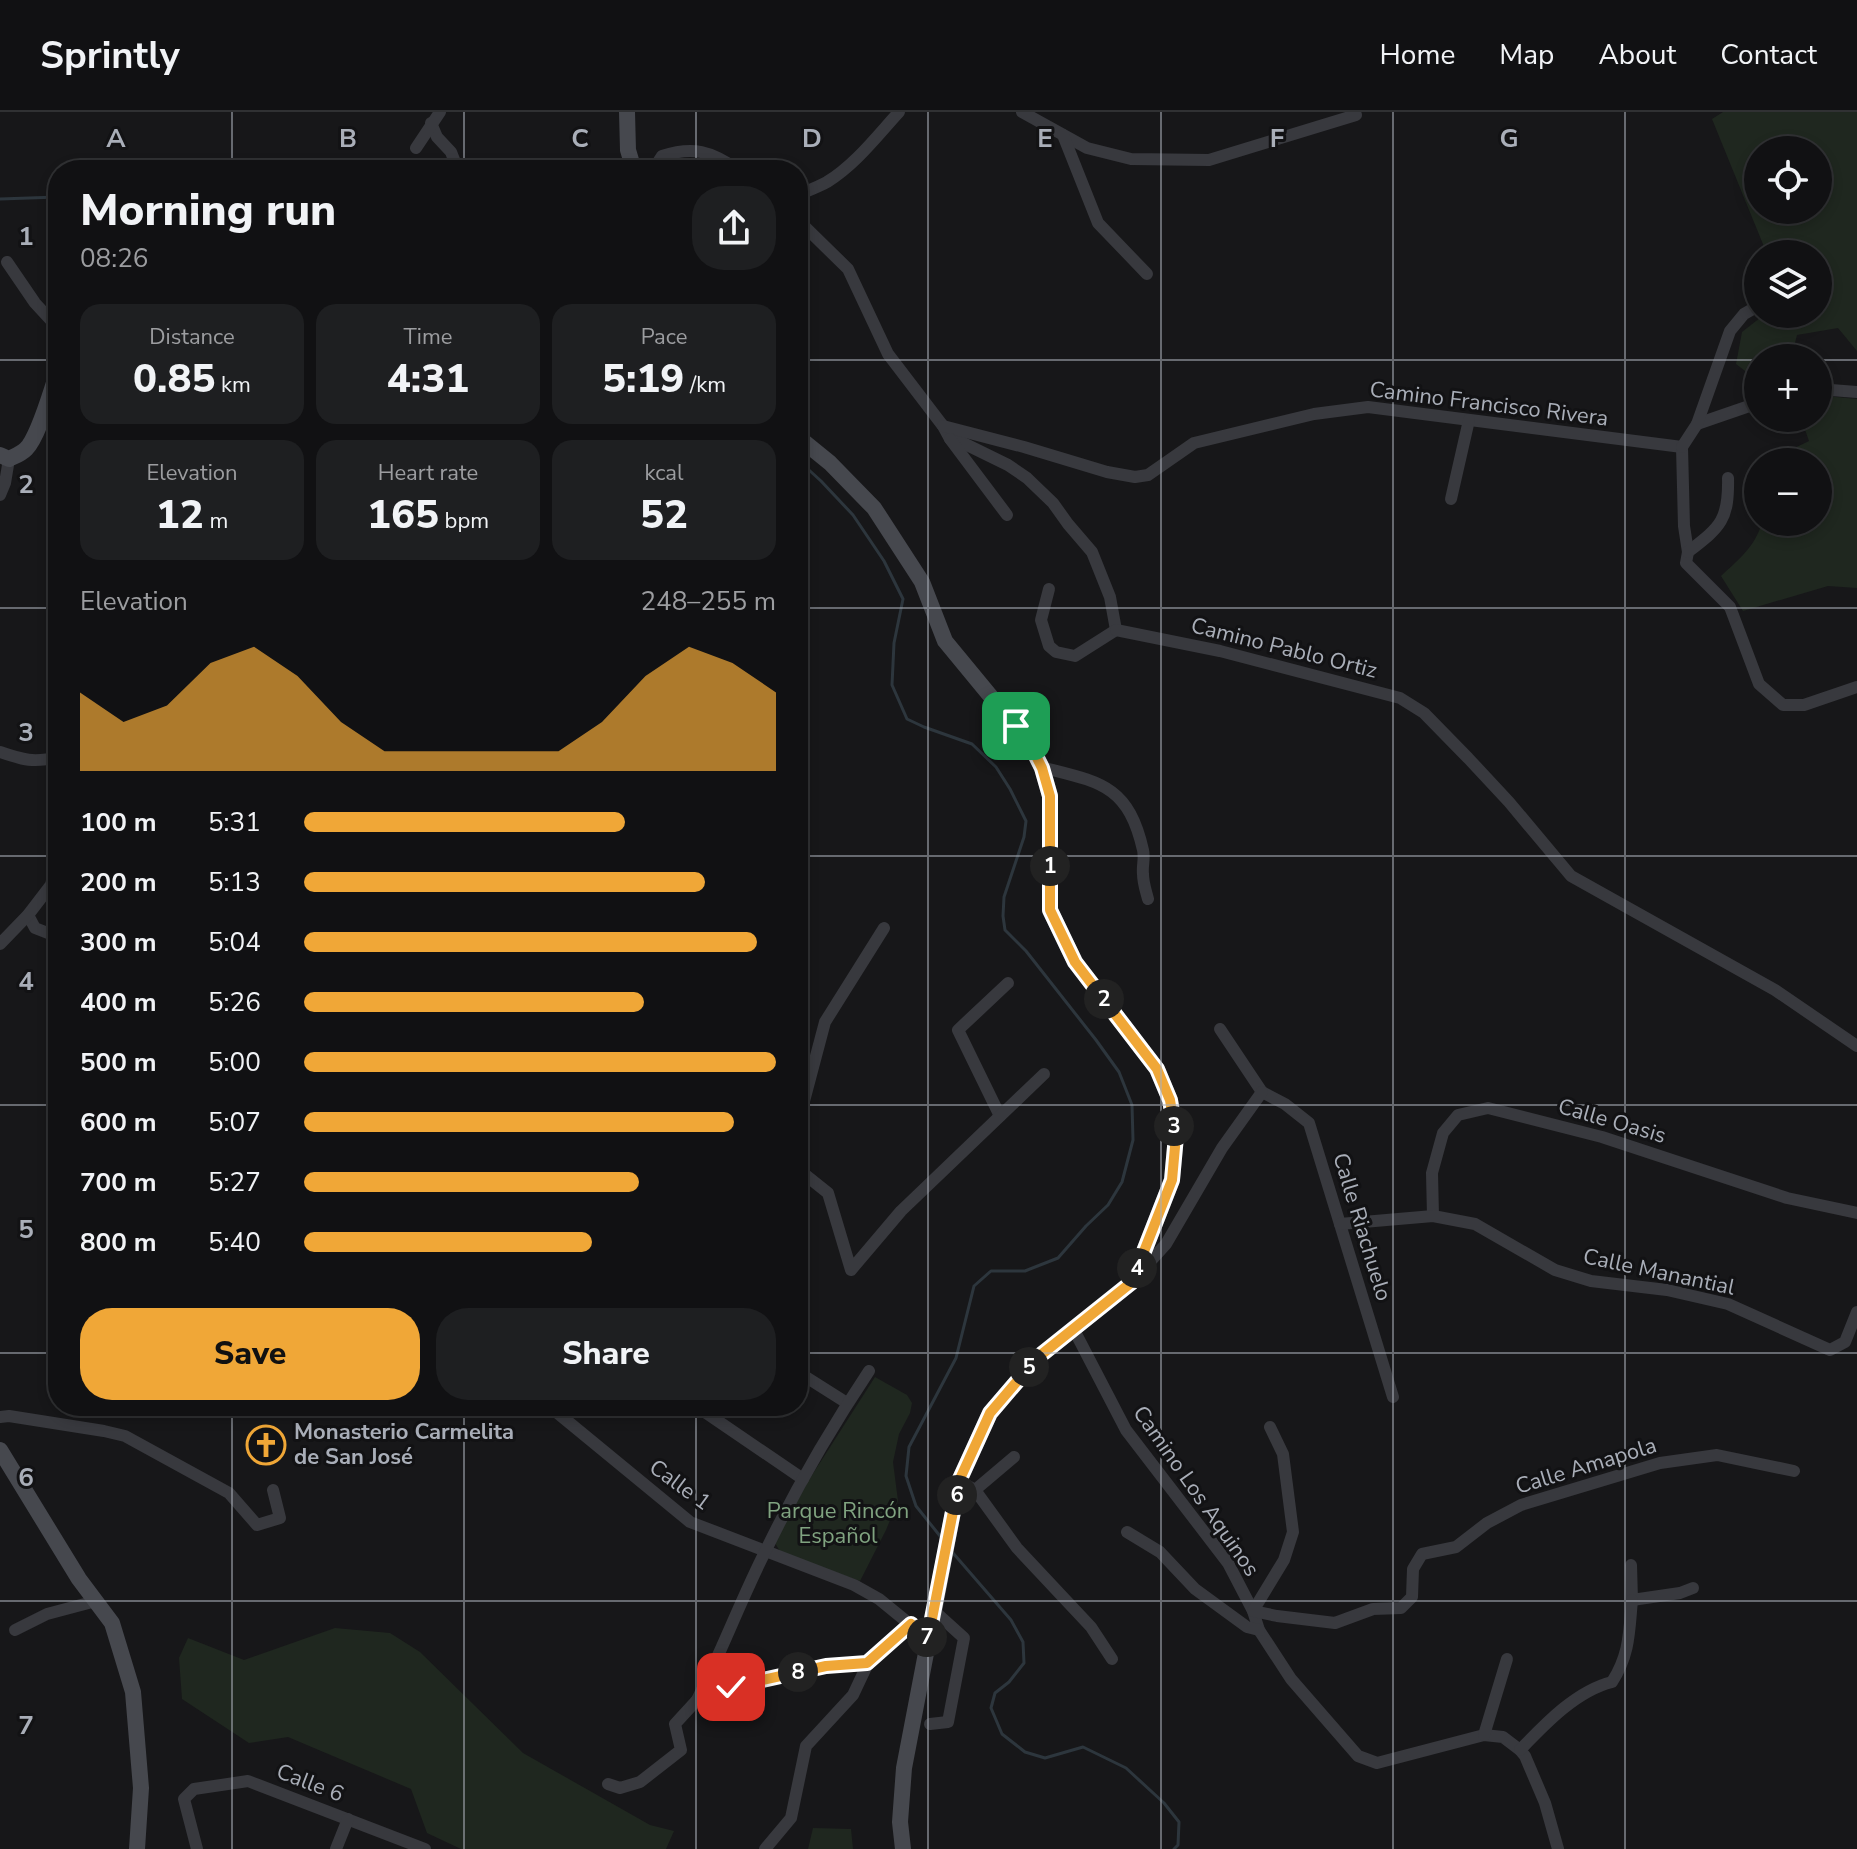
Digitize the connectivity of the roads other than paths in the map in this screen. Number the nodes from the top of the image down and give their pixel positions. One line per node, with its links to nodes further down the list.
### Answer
1 (440, 112): 7 (street)
2 (627, 112): 11 (street)
3 (899, 112): 14 (street)
4 (1022, 112): 6 (street)
5 (1356, 115): 8 (street)
6 (1048, 119): 8 (street)
7 (431, 123): 9 (street); 10 (street)
8 (1063, 135): 17 (street)
9 (416, 148)
10 (454, 160)
11 (631, 160)
12 (659, 160): 13 (street)
13 (723, 160)
14 (808, 190)
15 (808, 230): 26 (street)
16 (7, 262): 19 (street)
17 (1147, 274)
18 (1744, 314): 25 (street)
19 (48, 317)
20 (1832, 390): 21 (street)
21 (1857, 392)
22 (48, 399): 30 (street)
23 (1744, 408): 25 (street)
24 (1469, 420): 26 (street, Camino Francisco Rivera); 29 (street, Camino Francisco Rivera); 33 (street)
25 (1697, 424): 29 (street)
26 (943, 426): 27 (street)
27 (950, 439): 34 (street); 37 (street)
28 (808, 445): 41 (street)
29 (1682, 447): 35 (street)
30 (5, 457): 32 (street)
31 (1728, 478): 35 (street)
32 (0, 495)
33 (1451, 499)
34 (1007, 515)
35 (1688, 552): 38 (street)
36 (1049, 589): 37 (street)
37 (1116, 630): 50 (street, Camino Pablo Ortiz)
38 (1857, 687)
39 (0, 752): 40 (street)
40 (48, 759)
41 (1041, 767): 43 (street); 59 (street)
42 (48, 893): 44 (street)
43 (1148, 899)
44 (28, 915): 46 (street); 47 (street)
45 (884, 928): 52 (street)
46 (48, 933)
47 (0, 944)
48 (1008, 983): 54 (street)
49 (1220, 1029): 53 (street)
50 (1857, 1046)
51 (1044, 1074): 54 (street)
52 (808, 1086)
53 (1262, 1092): 58 (street, Calle Riachuelo); 59 (street)
54 (1000, 1116): 55 (street)
55 (808, 1177)
56 (1857, 1213): 57 (street, Calle Oasis)
57 (1433, 1216): 58 (street, Calle Manantial); 60 (street, Calle Manantial)
58 (1340, 1224): 64 (street, Calle Riachuelo)
59 (1132, 1282): 61 (street)
60 (1857, 1312)
61 (1073, 1328): 74 (street); 84 (street, Camino Los Aquinos)
62 (869, 1371): 65 (street)
63 (808, 1378): 65 (street)
64 (1393, 1397)
65 (847, 1403): 73 (street)
66 (561, 1416): 78 (street, Calle 1)
67 (711, 1416): 73 (street)
68 (0, 1417): 75 (street)
69 (1270, 1427): 84 (street)
70 (0, 1450): 82 (street)
71 (1014, 1457): 76 (street)
72 (1794, 1471): 84 (street, Calle Amapola)
73 (803, 1479): 78 (street)
74 (959, 1481): 76 (street); 83 (street)
75 (273, 1490)
76 (975, 1490): 89 (street)
77 (1127, 1532): 87 (street)
78 (765, 1552): 85 (street, Calle 1); 92 (street)
79 (1631, 1565): 81 (street)
80 (1693, 1588): 81 (street)
81 (1632, 1600): 95 (street)
82 (96, 1601): 86 (street); 98 (street)
83 (933, 1610): 88 (street); 93 (street)
84 (1253, 1611): 87 (street, Camino Los Aquinos)
85 (911, 1624): 88 (street, Calle 1); 91 (street)
86 (15, 1630)
87 (1259, 1630): 94 (street, Camino Los Aquinos)
88 (928, 1639): 103 (street)
89 (1112, 1659)
90 (1507, 1659): 94 (street)
91 (867, 1663): 92 (street); 102 (street)
92 (697, 1700): 96 (street)
93 (930, 1724)
94 (1484, 1735): 95 (street)
95 (1520, 1750): 104 (street)
96 (608, 1784)
97 (348, 1819): 99 (street, Calle 6); 100 (street); 101 (street, Calle 6)
98 (137, 1849)
99 (197, 1849)
100 (336, 1849)
101 (425, 1849)
102 (765, 1849)
103 (903, 1849)
104 (1558, 1849)

